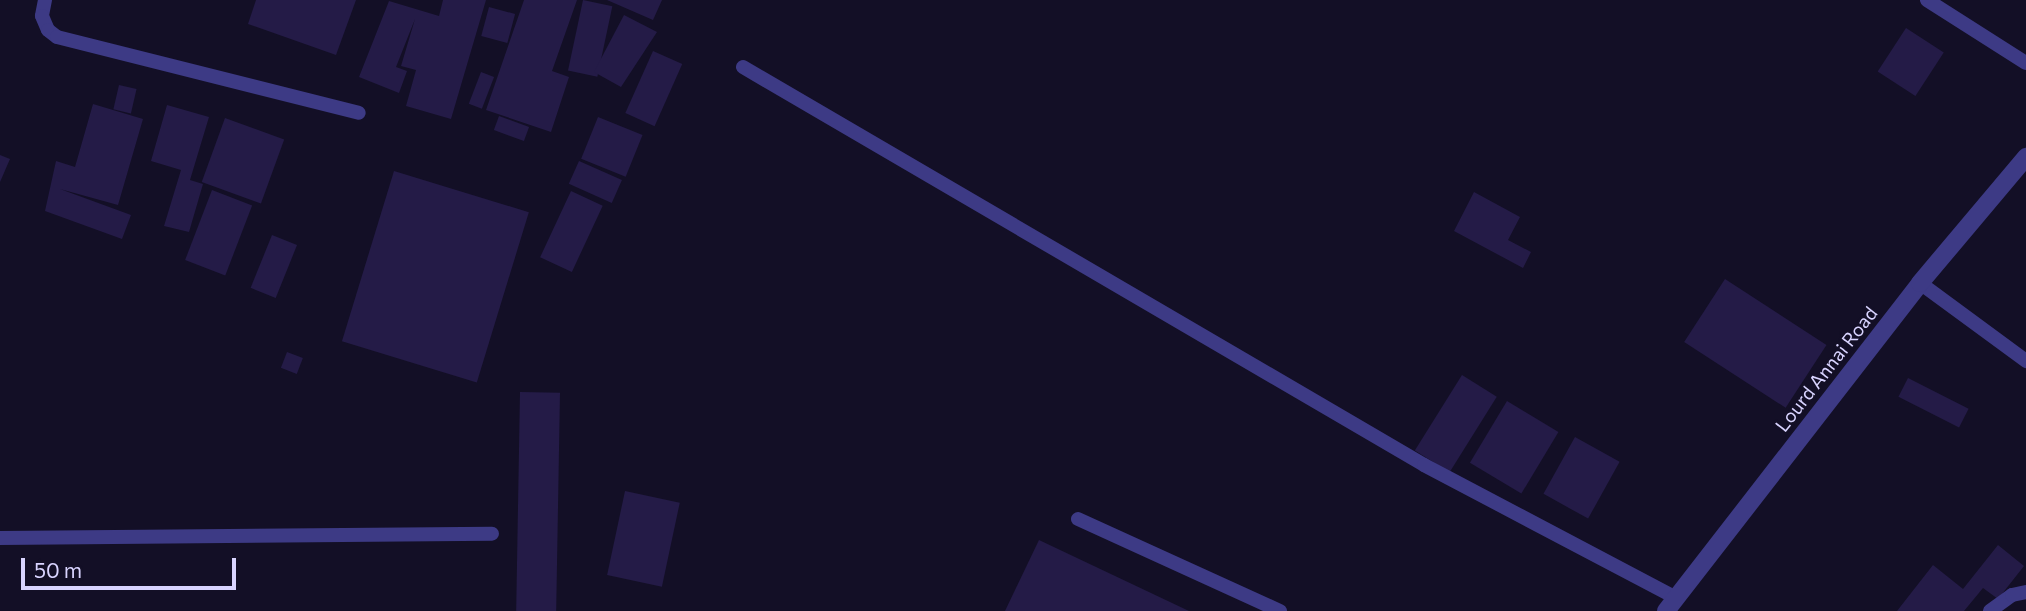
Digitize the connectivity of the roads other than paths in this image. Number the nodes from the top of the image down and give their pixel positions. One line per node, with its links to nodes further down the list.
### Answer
1 (46, 0): 5 (lane)
2 (1927, 0): 3 (lane)
3 (2026, 63)
4 (743, 67): 13 (lane)
5 (359, 113)
6 (2026, 157): 7 (street, Lourd Annai Road)
7 (1920, 283): 8 (lane); 13 (street, Lourd Annai Road)
8 (2026, 361)
9 (1078, 519): 14 (lane)
10 (492, 534): 11 (lane)
11 (0, 538)
12 (2026, 592): 15 (lane)
13 (1671, 605)
14 (1280, 611)
15 (1990, 611)

